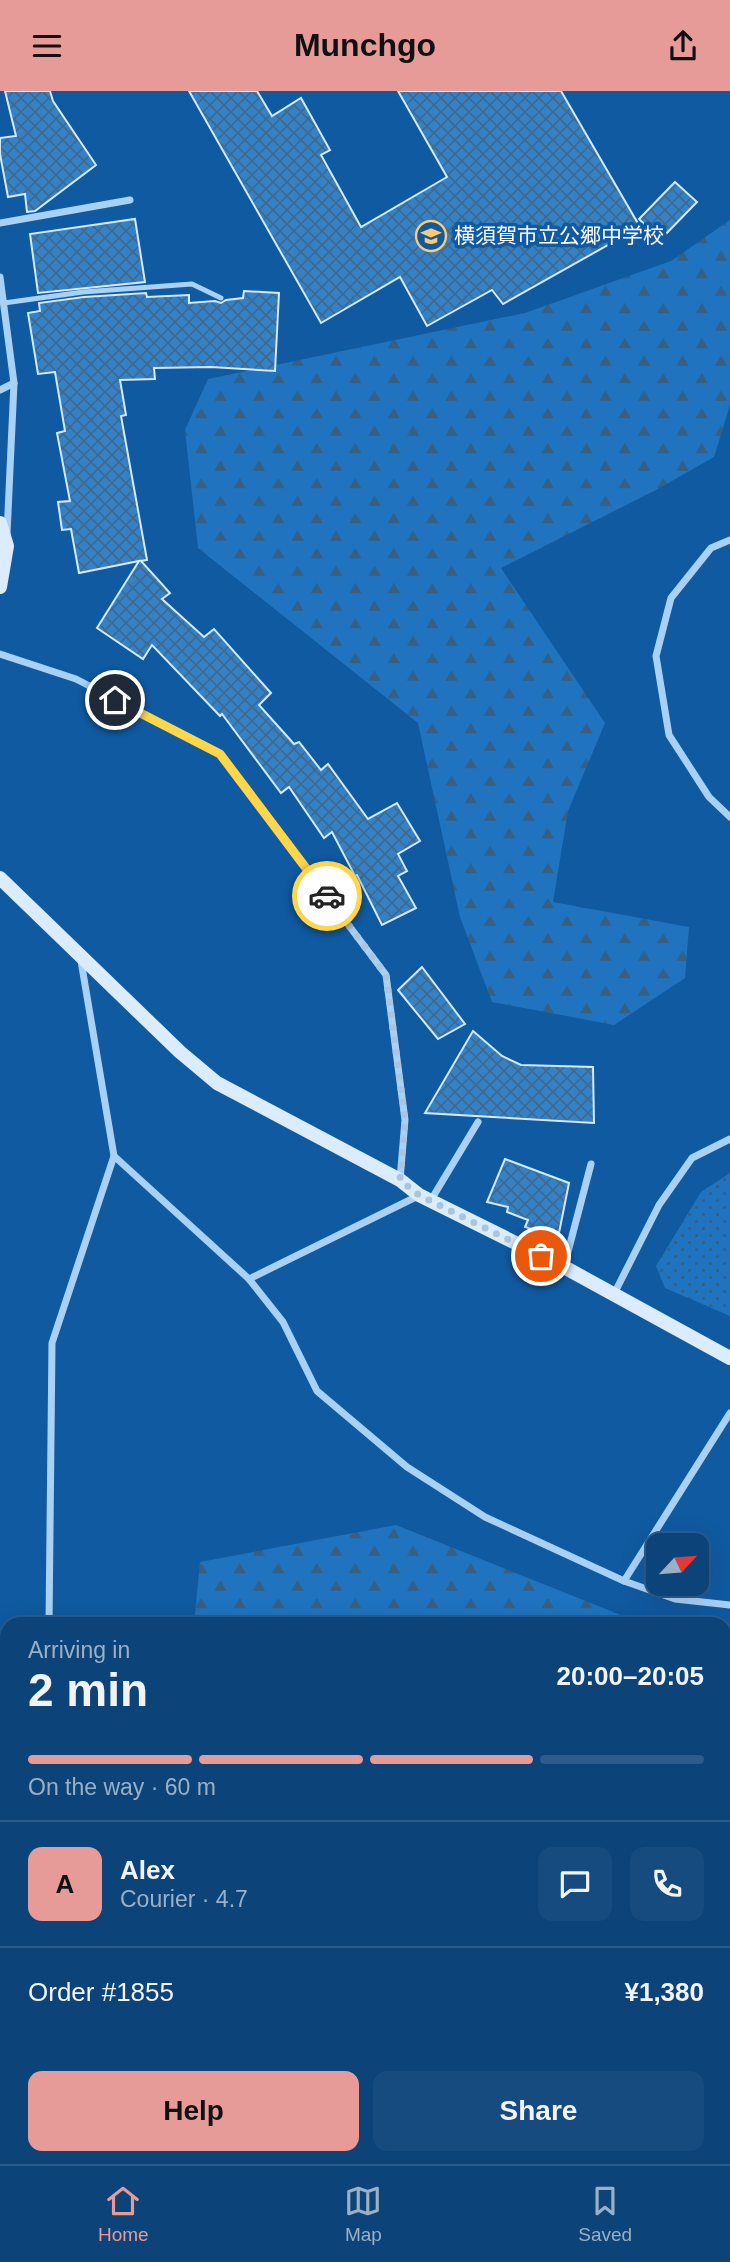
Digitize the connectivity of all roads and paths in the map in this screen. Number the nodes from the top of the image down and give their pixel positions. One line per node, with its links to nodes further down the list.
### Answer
1 (130, 200): 2 (street)
2 (0, 223)
3 (0, 277): 5 (street)
4 (221, 298): 5 (lane)
5 (4, 303): 6 (street)
6 (14, 383): 7 (street); 10 (street)
7 (0, 390)
8 (0, 523): 10 (street)
9 (730, 540): 13 (street)
10 (7, 546): 11 (street)
11 (0, 587)
12 (0, 654): 20 (street)
13 (730, 817)
14 (0, 878): 15 (street)
15 (81, 957): 18 (street); 20 (street)
16 (478, 1122): 21 (street)
17 (730, 1139): 24 (street)
18 (114, 1156): 23 (street); 29 (street)
19 (591, 1164): 22 (street)
20 (400, 1180): 21 (street)
21 (425, 1198): 22 (street); 23 (street)
22 (564, 1266): 24 (street)
23 (249, 1279): 27 (street)
24 (614, 1294): 25 (street)
25 (730, 1358)
26 (730, 1413): 27 (street)
27 (624, 1581): 28 (street)
28 (730, 1605)
29 (49, 1617)

